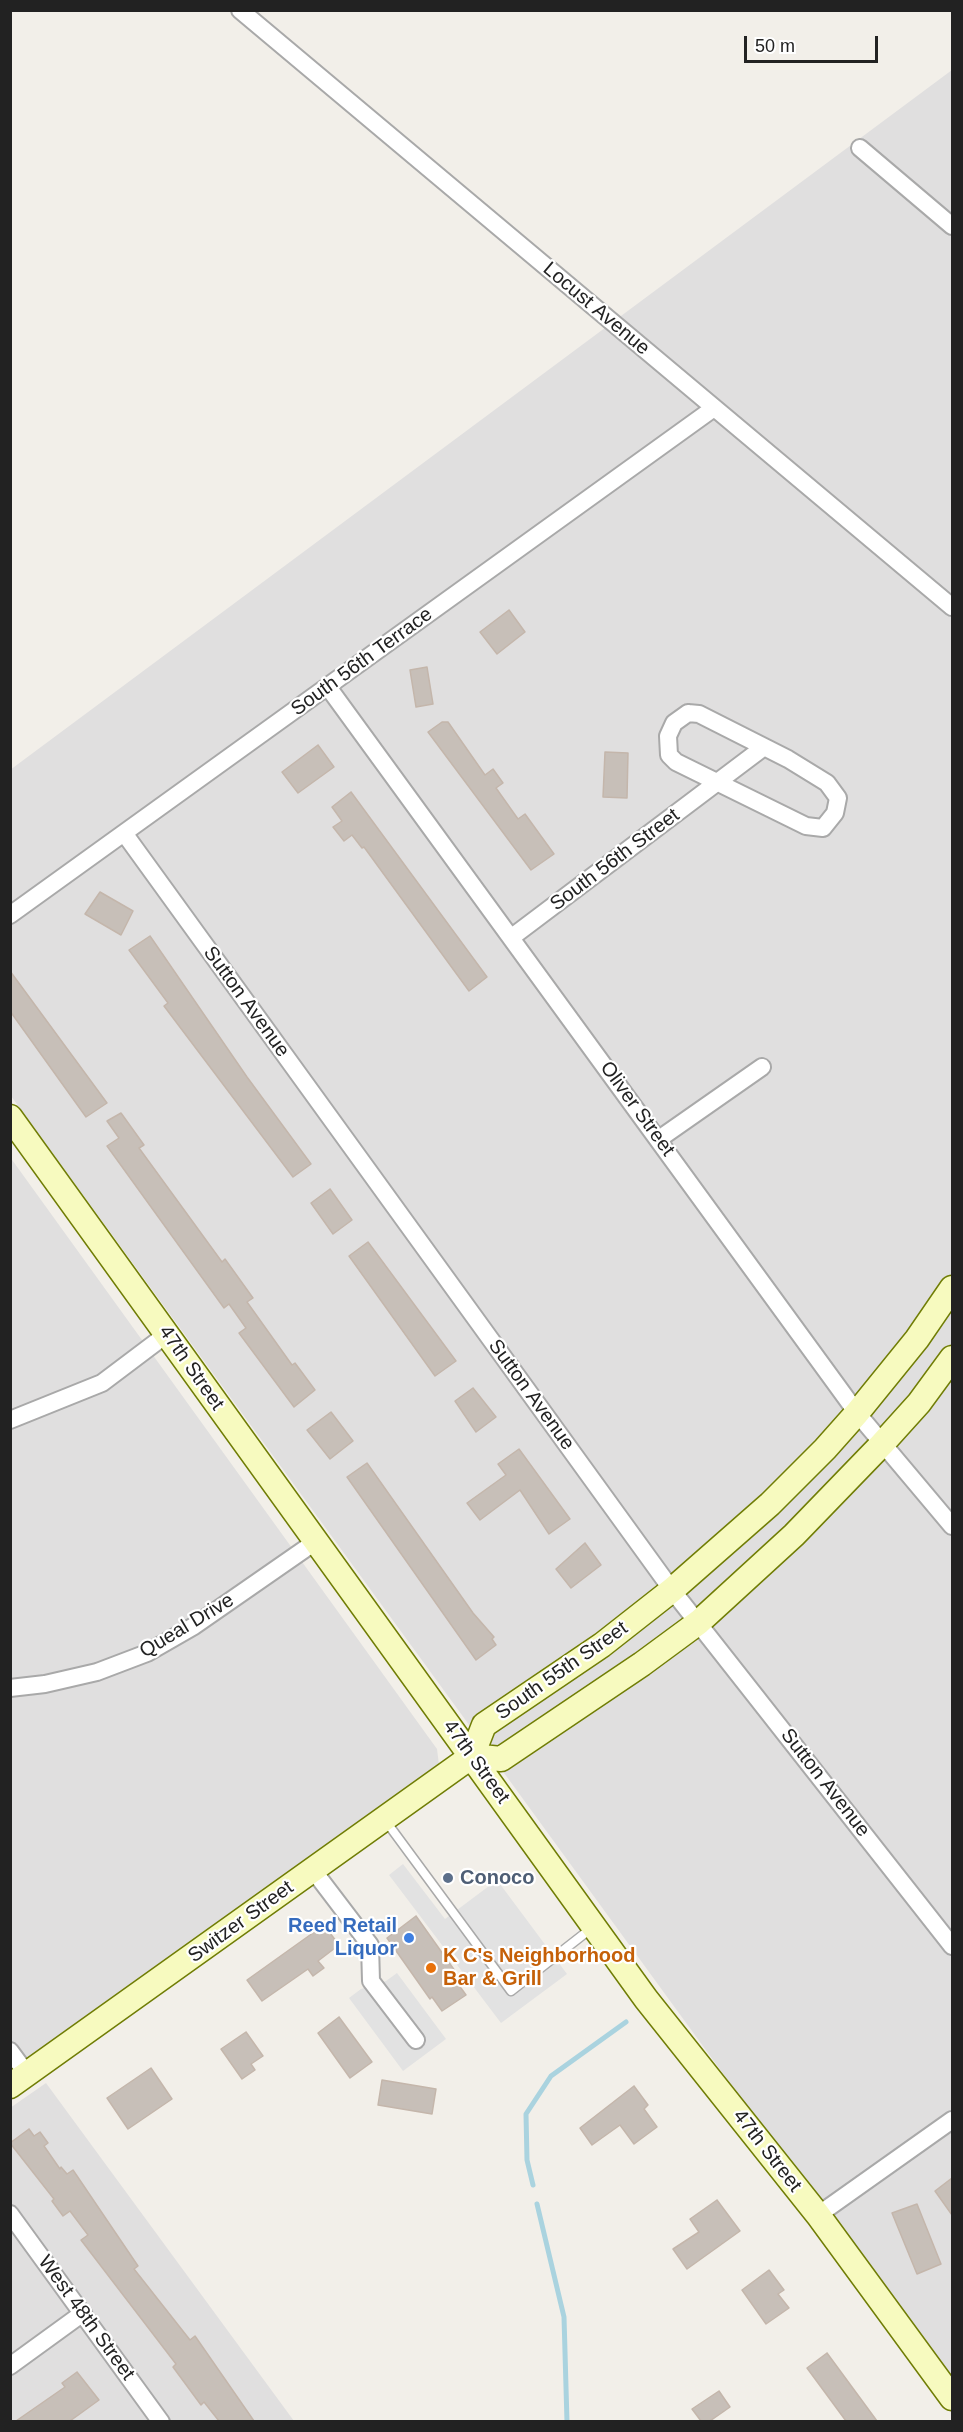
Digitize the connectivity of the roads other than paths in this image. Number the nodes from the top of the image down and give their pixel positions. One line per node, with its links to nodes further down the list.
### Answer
1 (240, 10): 4 (street, Locust Avenue)
2 (860, 148): 3 (street)
3 (952, 226)
4 (714, 408): 5 (street, Locust Avenue); 6 (street, South 56th Terrace)
5 (952, 607)
6 (328, 687): 9 (street, South 56th Terrace); 11 (street, Oliver Street)
7 (764, 747): 8 (street, South 56th Street); 8 (street); 8 (street)
8 (718, 782): 11 (street, South 56th Street)
9 (124, 833): 10 (street, South 56th Terrace); 23 (street, Sutton Avenue)
10 (10, 915)
11 (512, 937): 14 (street, Oliver Street)
12 (762, 1067): 14 (street)
13 (14, 1128): 16 (street, 47th Street)
14 (659, 1139): 18 (street, Oliver Street)
15 (952, 1288): 18 (street, South 55th Street)
16 (167, 1334): 19 (street); 22 (street, 47th Street)
17 (952, 1358): 20 (street, South 55th Street)
18 (857, 1413): 20 (street, Oliver Street); 23 (street, South 55th Street)
19 (10, 1420)
20 (882, 1444): 21 (street, Oliver Street); 24 (street, South 55th Street)
21 (952, 1526)
22 (315, 1542): 25 (street, Queal Drive); 26 (street, 47th Street)
23 (672, 1590): 24 (street, Sutton Avenue); 26 (street, South 55th Street)
24 (699, 1622): 26 (street, South 55th Street); 30 (street, Sutton Avenue)
25 (10, 1688)
26 (472, 1756): 27 (street, Switzer Street); 29 (street, 47th Street)
27 (384, 1819): 28 (street, Switzer Street); 29 (lane)
28 (313, 1870): 31 (street); 33 (street, Switzer Street)
29 (594, 1926): 36 (street, 47th Street)
30 (952, 1946)
31 (416, 2040)
32 (10, 2051): 33 (street)
33 (19, 2080)
34 (952, 2120): 36 (street)
35 (10, 2214): 37 (street, West 48th Street)
36 (818, 2215): 39 (street, 47th Street)
37 (83, 2313): 38 (street); 40 (street, West 48th Street)
38 (10, 2366)
39 (952, 2398)
40 (161, 2421)

